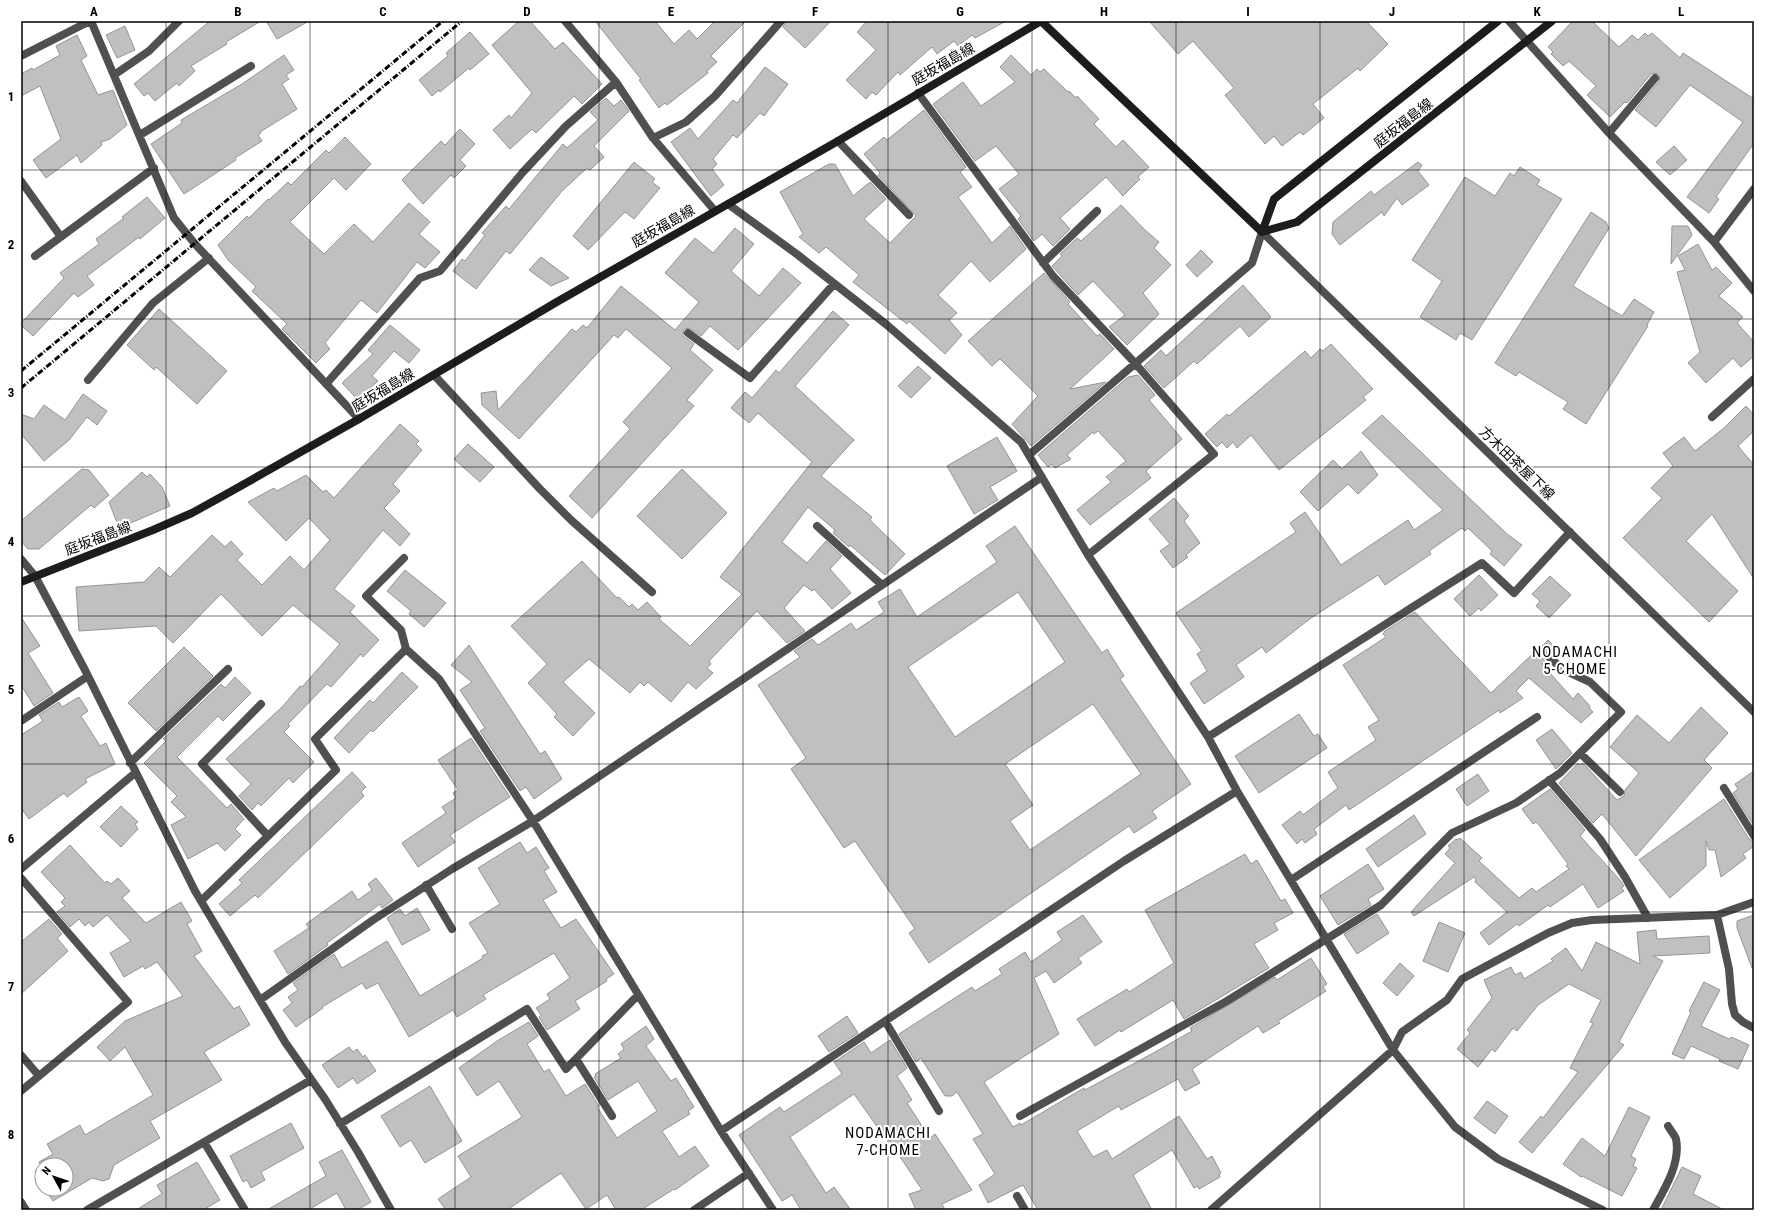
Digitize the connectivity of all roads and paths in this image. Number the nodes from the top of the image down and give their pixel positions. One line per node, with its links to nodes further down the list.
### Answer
1 (91, 21): 10 (street); 12 (street)
2 (179, 21): 12 (street)
3 (566, 21): 14 (street)
4 (781, 21): 18 (street)
5 (1041, 21): 15 (main road, 庭坂福島線); 27 (main road, 庭坂福島線)
6 (1498, 21): 27 (main road, 庭坂福島線)
7 (1509, 21): 9 (street)
8 (1552, 21): 9 (main road, 庭坂福島線)
9 (1527, 41): 16 (street); 27 (main road, 庭坂福島線)
10 (21, 56)
11 (251, 66): 17 (street)
12 (114, 75): 17 (street)
13 (1655, 78): 16 (street)
14 (616, 82): 18 (street); 40 (street)
15 (918, 93): 19 (main road, 庭坂福島線); 32 (street)
16 (1609, 133): 29 (street)
17 (140, 135): 20 (street)
18 (654, 138): 24 (street)
19 (838, 141): 23 (main road, 庭坂福島線); 26 (street)
20 (154, 168): 28 (street); 31 (street)
21 (21, 181): 28 (street)
22 (1754, 189): 29 (street)
23 (728, 204): 24 (main road, 庭坂福島線); 33 (street)
24 (715, 211): 37 (main road, 庭坂福島線)
25 (1096, 211): 32 (street)
26 (909, 214)
27 (1262, 232): 36 (street); 46 (street, 方木田茶屋下線)
28 (61, 237): 30 (street)
29 (1714, 242): 34 (street)
30 (35, 256)
31 (209, 258): 39 (street); 40 (street)
32 (1043, 263): 36 (street)
33 (834, 284): 35 (street); 43 (street)
34 (1753, 288)
35 (688, 333)
36 (1134, 362): 43 (street); 47 (street)
37 (434, 375): 42 (main road, 庭坂福島線); 53 (street)
38 (1754, 379): 41 (street)
39 (88, 380)
40 (326, 384): 42 (street)
41 (1712, 418)
42 (359, 419): 50 (main road, 庭坂福島線)
43 (1029, 455): 44 (street)
44 (1042, 477): 47 (street); 52 (street)
45 (817, 526): 52 (street)
46 (1570, 532): 59 (street, 方木田茶屋下線); 62 (street)
47 (1088, 555): 62 (street)
48 (404, 558): 54 (street)
49 (21, 559): 50 (street)
50 (35, 576): 51 (main road, 庭坂福島線); 57 (street)
51 (21, 582)
52 (882, 585): 70 (street)
53 (652, 592)
54 (406, 649): 70 (street); 71 (street)
55 (1543, 651): 63 (street)
56 (228, 668): 64 (street)
57 (88, 676): 61 (street); 64 (street)
58 (261, 704): 71 (street)
59 (1754, 712)
60 (1537, 717): 75 (street)
61 (21, 721)
62 (1208, 737): 68 (street)
63 (1580, 753): 66 (street); 69 (street)
64 (130, 762): 65 (street)
65 (135, 773): 73 (street); 77 (street)
66 (1549, 780): 80 (street); 82 (street)
67 (1724, 788): 72 (street)
68 (1237, 791): 75 (street); 85 (street)
69 (1620, 792)
70 (533, 822): 76 (street); 83 (street)
71 (268, 836): 77 (street)
72 (1754, 836)
73 (21, 869)
74 (21, 878): 90 (street)
75 (1291, 880): 82 (street)
76 (426, 885): 81 (street); 84 (street)
77 (201, 901): 84 (street)
78 (1754, 902): 79 (street)
79 (1717, 915): 80 (street); 86 (street)
80 (1648, 918): 87 (street)
81 (452, 929)
82 (1327, 939): 87 (street); 95 (street)
83 (638, 995): 89 (street); 98 (street)
84 (260, 1000): 91 (street)
85 (885, 1021): 93 (street); 98 (street)
86 (1754, 1028)
87 (1393, 1050): 110 (street); 111 (street)
88 (21, 1055): 90 (street)
89 (576, 1059): 94 (street); 96 (street)
90 (39, 1076): 92 (street)
91 (311, 1080): 96 (street); 99 (street)
92 (21, 1091)
93 (939, 1111)
94 (612, 1116)
95 (1020, 1116)
96 (340, 1124): 106 (street)
97 (1668, 1126): 112 (street)
98 (721, 1131): 100 (street)
99 (204, 1142): 104 (street); 105 (street)
100 (749, 1173): 107 (street); 108 (street)
101 (1017, 1196): 109 (street)
102 (21, 1202): 103 (street)
103 (26, 1210)
104 (87, 1210)
105 (245, 1210)
106 (391, 1210)
107 (694, 1210)
108 (773, 1210)
109 (1025, 1210)
110 (1211, 1210)
111 (1603, 1210)
112 (1653, 1210)

